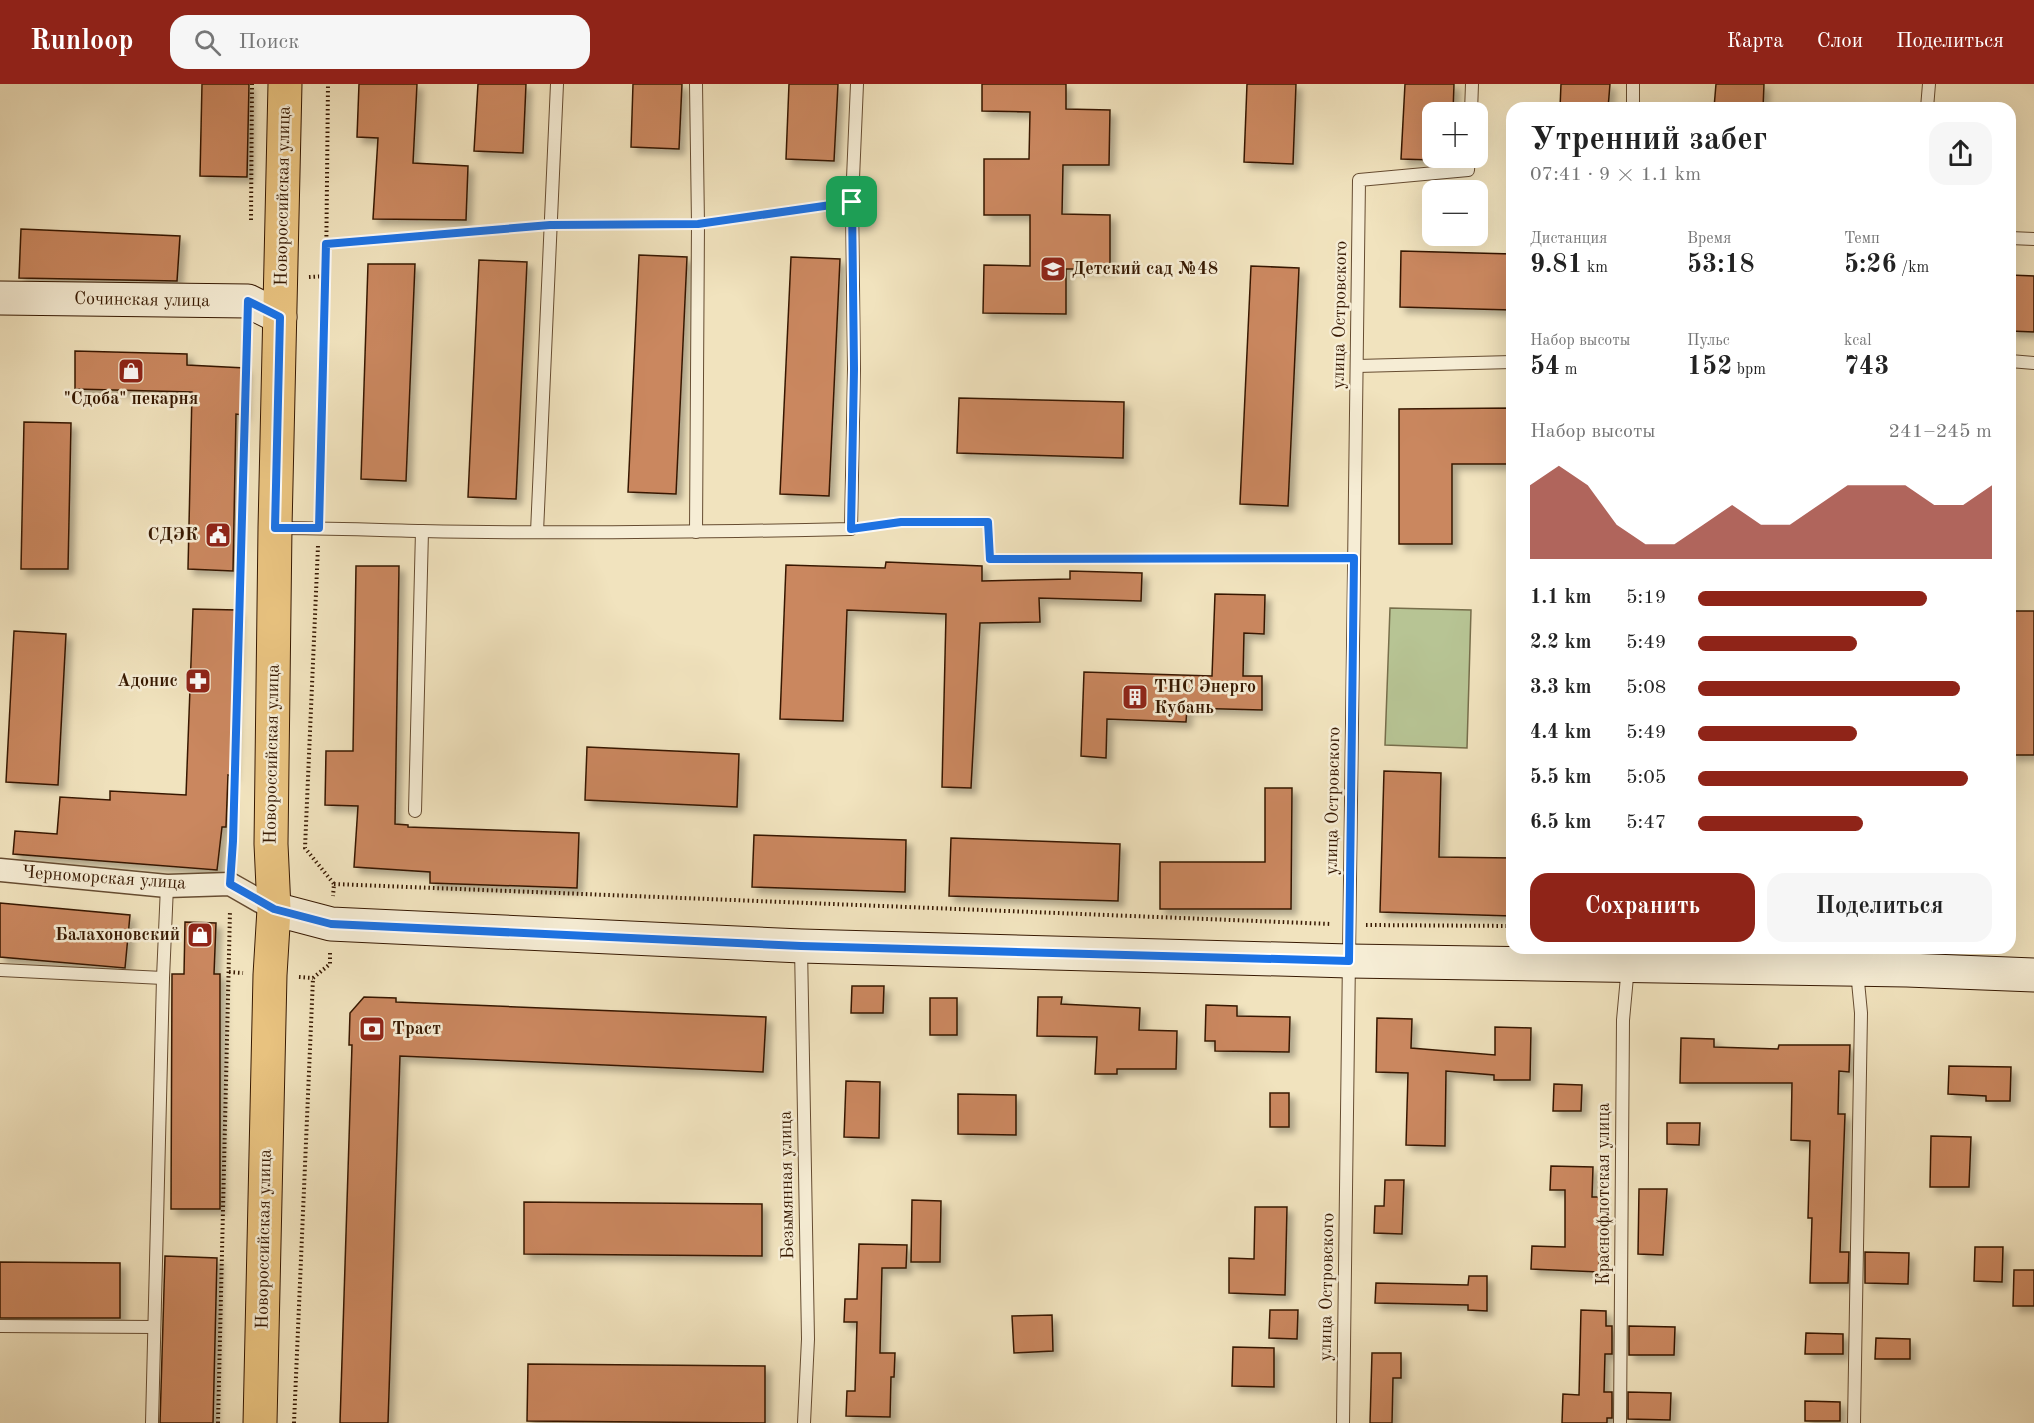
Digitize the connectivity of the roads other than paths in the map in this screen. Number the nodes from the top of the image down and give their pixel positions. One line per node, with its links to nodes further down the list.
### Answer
1 (285, 84): 15 (main road, Новороссийская улица)
2 (556, 84): 22 (lane)
3 (696, 84): 23 (lane)
4 (856, 84): 23 (lane)
5 (1472, 84): 8 (lane)
6 (1633, 84): 9 (lane)
7 (1929, 84): 10 (lane)
8 (1471, 102)
9 (1633, 102)
10 (1928, 102)
11 (1468, 168): 19 (lane, улица Островского)
12 (2016, 238): 13 (lane)
13 (2034, 239)
14 (0, 298): 15 (main road, Сочинская улица)
15 (280, 317): 20 (main road, Новороссийская улица)
16 (1506, 362): 19 (lane)
17 (2016, 362): 18 (lane)
18 (2034, 363)
19 (1357, 366): 29 (lane, улица Островского)
20 (275, 528): 21 (lane); 27 (main road, Новороссийская улица)
21 (422, 531): 22 (lane); 24 (lane)
22 (537, 532): 23 (lane)
23 (696, 532)
24 (415, 811)
25 (0, 870): 26 (street, Черноморская улица)
26 (167, 886): 27 (street, Черноморская улица); 34 (lane)
27 (274, 909): 28 (main road); 38 (main road, Новороссийская улица)
28 (801, 946): 29 (main road); 39 (lane, Безымянная улица)
29 (1349, 961): 30 (main road); 40 (lane, улица Островского)
30 (1628, 965): 32 (main road); 41 (lane, Краснофлотская улица)
31 (0, 970): 34 (lane)
32 (1857, 970): 33 (main road); 42 (lane)
33 (2034, 975)
34 (163, 978): 36 (lane)
35 (0, 1326): 36 (lane)
36 (154, 1327): 37 (lane)
37 (152, 1423)
38 (260, 1423)
39 (804, 1423)
40 (1343, 1423)
41 (1620, 1423)
42 (1854, 1423)

